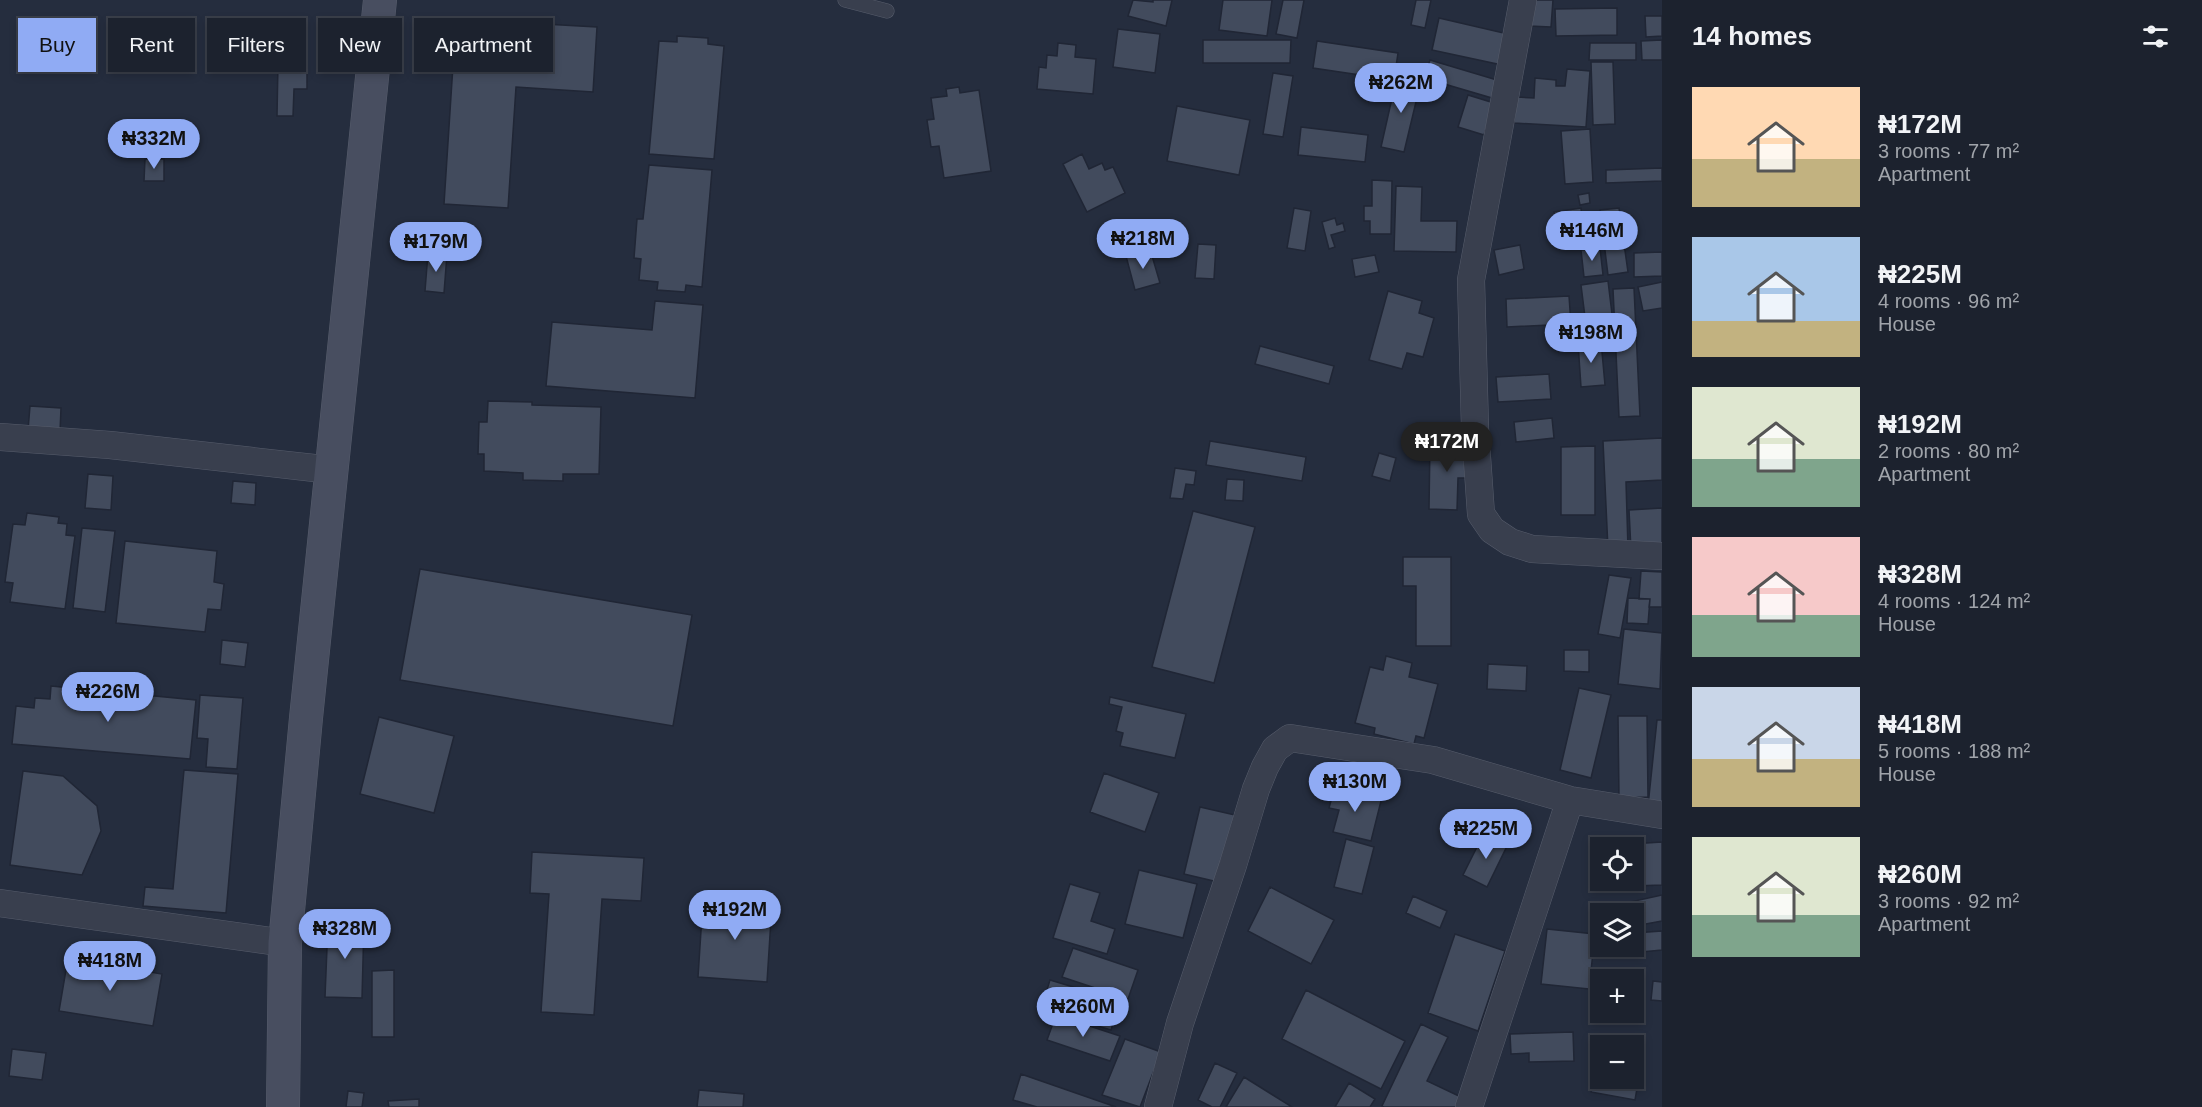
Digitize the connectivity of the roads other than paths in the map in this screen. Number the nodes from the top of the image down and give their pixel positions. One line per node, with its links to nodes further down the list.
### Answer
1 (380, 0): 6 (street)
2 (845, 0): 4 (lane)
3 (1523, 0): 7 (street)
4 (887, 11)
5 (0, 437): 6 (street)
6 (333, 470): 11 (street)
7 (1662, 556)
8 (1570, 800): 9 (street); 13 (street); 14 (street)
9 (1662, 815)
10 (0, 903): 11 (street)
11 (285, 943): 12 (street)
12 (283, 1107)
13 (1158, 1107)
14 (1469, 1107)

